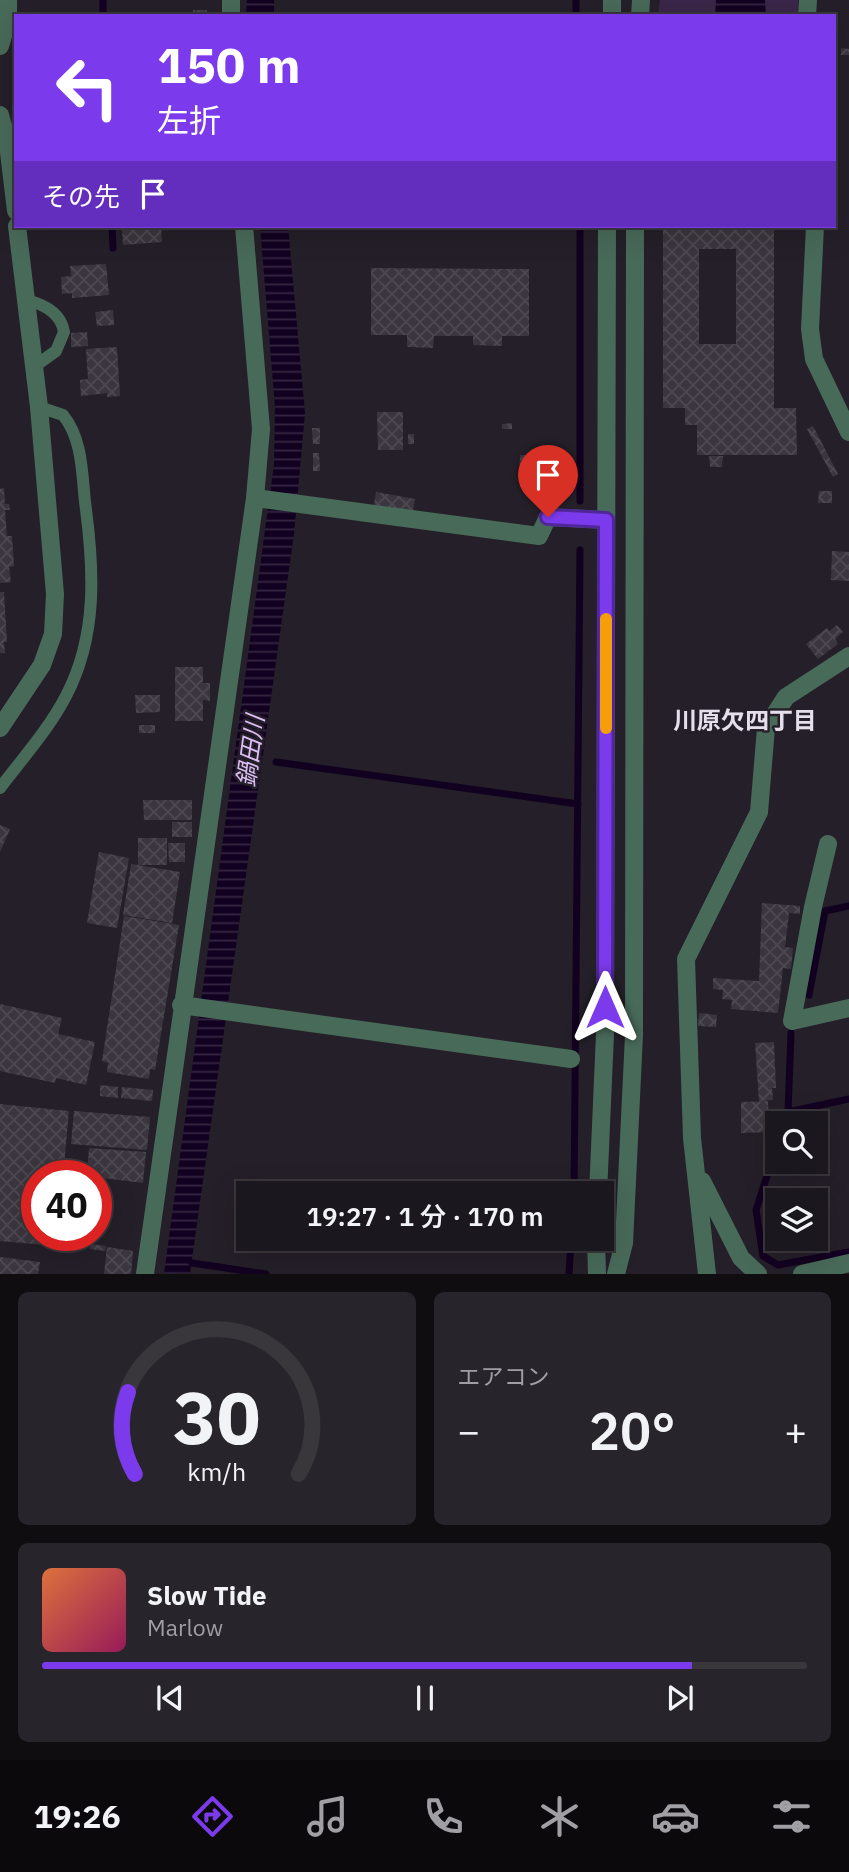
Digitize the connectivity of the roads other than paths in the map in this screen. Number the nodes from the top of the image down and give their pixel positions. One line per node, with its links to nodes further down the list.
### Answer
1 (8, 0): 2 (street)
2 (0, 46)
3 (0, 115): 4 (street)
4 (12, 144): 5 (street)
5 (14, 178)
6 (18, 228): 11 (street)
7 (244, 228): 15 (street)
8 (607, 228): 16 (street)
9 (635, 228): 30 (street)
10 (815, 228): 14 (street)
11 (26, 300): 12 (street); 12 (lane)
12 (34, 366): 13 (street)
13 (39, 407): 18 (street); 19 (lane)
14 (849, 432)
15 (260, 499): 16 (street); 21 (street)
16 (606, 520): 25 (street)
17 (849, 656): 24 (street)
18 (0, 728)
19 (0, 788)
20 (828, 844): 22 (street)
21 (188, 1006): 23 (street); 28 (street)
22 (849, 1008)
23 (571, 1059)
24 (698, 1171): 31 (street); 32 (street)
25 (599, 1181)
26 (596, 1251): 29 (street)
27 (849, 1263): 33 (street)
28 (145, 1273)
29 (597, 1273)
30 (616, 1273)
31 (707, 1273)
32 (758, 1273)
33 (802, 1273)

